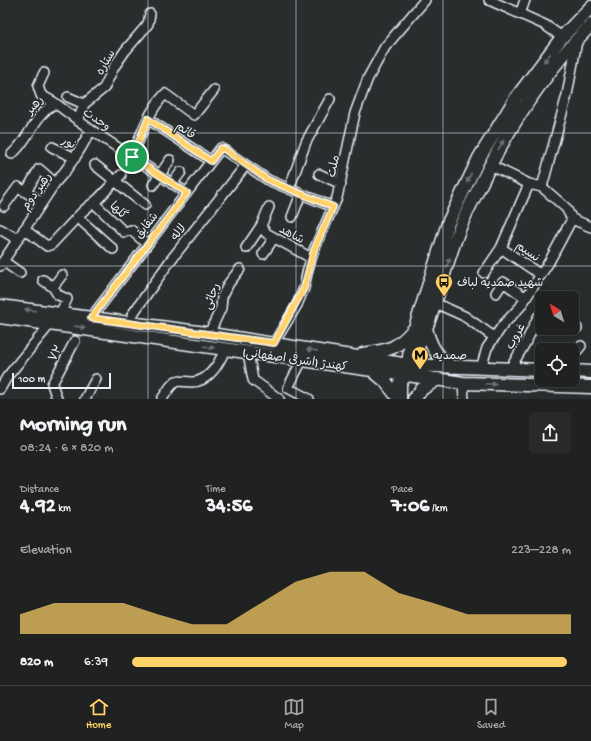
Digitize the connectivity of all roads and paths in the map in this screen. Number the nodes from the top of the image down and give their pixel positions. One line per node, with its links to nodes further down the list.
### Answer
1 (425, 0): 34 (street, ملت)
2 (525, 0): 6 (street)
3 (495, 1): 6 (street)
4 (591, 8): 8 (main road)
5 (150, 14): 15 (street, ستاره)
6 (520, 14): 8 (street)
7 (591, 25): 9 (main road)
8 (562, 37): 70 (main road, one-way to 70)
9 (577, 41): 27 (main road, one-way to 9); 37 (street)
10 (44, 73): 14 (street, رهبر)
11 (214, 90): 16 (street)
12 (68, 97): 15 (street)
13 (330, 99): 38 (street)
14 (55, 103): 17 (street, وحدت); 20 (street, رهبر)
15 (84, 104): 17 (street)
16 (148, 119): 21 (street); 24 (street, قائم)
17 (78, 121): 18 (street, وحدت)
18 (91, 130): 21 (street, وحدت); 22 (street, رهبر دوم)
19 (52, 146): 22 (street, نور)
20 (12, 154)
21 (132, 157): 30 (street, وحدت)
22 (75, 158): 32 (street, رهبر دوم)
23 (170, 160): 30 (street)
24 (211, 161): 26 (street, شقایق); 40 (street, شقایق)
25 (95, 165): 31 (street)
26 (246, 165): 38 (street); 74 (street, لاله)
27 (490, 165): 35 (street); 70 (main road, one-way to 27)
28 (181, 172): 33 (street)
29 (319, 174): 34 (street)
30 (159, 175): 33 (street, وحدت); 36 (street)
31 (119, 178): 43 (street); 44 (street)
32 (54, 183): 39 (street); 42 (street, رهبر دوم)
33 (172, 184): 40 (street, وحدت)
34 (341, 184): 47 (street, ملت)
35 (529, 184): 37 (street); 59 (street)
36 (153, 185)
37 (542, 187): 50 (street)
38 (289, 189): 41 (street)
39 (26, 192): 42 (street); 45 (street)
40 (187, 193): 57 (street, شقایق)
41 (301, 194): 47 (street); 49 (street)
42 (41, 202): 54 (street, رهبر دوم)
43 (94, 203): 48 (street); 57 (street, گلها)
44 (145, 205)
45 (4, 206)
46 (269, 207): 51 (street)
47 (333, 207): 62 (street, ملت)
48 (77, 217): 54 (street); 60 (street)
49 (292, 217)
50 (572, 219): 52 (street); 68 (street)
51 (261, 226): 55 (street, شاهد); 58 (street)
52 (591, 227)
53 (0, 229): 56 (street)
54 (24, 229): 56 (street, رهبر دوم)
55 (274, 238): 61 (street); 62 (street, شاهد)
56 (17, 239): 63 (street, رهبر دوم)
57 (146, 244): 79 (street, شقایق)
58 (246, 248)
59 (501, 248): 66 (street); 68 (street, نسیم)
60 (113, 249)
61 (263, 254)
62 (311, 258): 86 (street, ملت)
63 (1, 264): 65 (street)
64 (240, 270): 83 (street, رجائی)
65 (20, 273)
66 (484, 273)
67 (62, 275): 71 (street)
68 (541, 275): 73 (street)
69 (43, 280): 71 (street)
70 (436, 282): 75 (main road); 82 (main road)
71 (53, 287): 77 (street)
72 (496, 293): 73 (street)
73 (526, 298): 84 (street)
74 (129, 302)
75 (435, 303): 82 (main road); 84 (street)
76 (0, 306): 77 (main road, کهندژ (اشرفی اصفهانی), one-way to 76)
77 (60, 314): 79 (main road, کهندژ (اشرفی اصفهانی))
78 (0, 317): 80 (main road, کهندژ (اشرفی اصفهانی))
79 (91, 318): 83 (main road, کهندژ (اشرفی اصفهانی))
80 (51, 323): 89 (main road, کهندژ (اشرفی اصفهانی), one-way to 89); 101 (street)
81 (535, 323): 95 (street, غروب)
82 (421, 328): 91 (main road); 93 (main road); 97 (main road)
83 (209, 334): 86 (main road, کهندژ (اشرفی اصفهانی))
84 (494, 338): 94 (street)
85 (75, 341): 108 (street, ۷۲)
86 (274, 343): 91 (main road, کهندژ (اشرفی اصفهانی), one-way to 86)
87 (581, 346): 88 (street)
88 (579, 348)
89 (225, 350): 90 (main road, کهندژ (اشرفی اصفهانی)); 110 (street)
90 (248, 353): 92 (main road, کهندژ (اشرفی اصفهانی)); 107 (street)
91 (350, 356): 97 (main road, کهندژ (اشرفی اصفهانی))
92 (302, 360): 96 (main road, کهندژ (اشرفی اصفهانی)); 113 (street)
93 (452, 367): 94 (main road, کهندژ (اشرفی اصفهانی)); 97 (main road, کهندژ (اشرفی اصفهانی))
94 (481, 368): 95 (main road, کهندژ (اشرفی اصفهانی))
95 (510, 369): 98 (main road, کهندژ (اشرفی اصفهانی))
96 (372, 370): 97 (main road, کهندژ (اشرفی اصفهانی)); 114 (main road)
97 (408, 370): 103 (main road, کهندژ (اشرفی اصفهانی)); 114 (main road); 115 (main road)
98 (535, 370)
99 (579, 371): 100 (main road)
100 (591, 372)
101 (2, 377): 106 (street)
102 (96, 379): 109 (street)
103 (438, 379): 104 (main road, کهندژ (اشرفی اصفهانی)); 115 (main road)
104 (462, 383): 105 (main road, کهندژ (اشرفی اصفهانی), one-way to 105); 116 (street)
105 (591, 387)
106 (0, 389)
107 (267, 391): 111 (street); 112 (street)
108 (57, 399)
109 (85, 399)
110 (162, 399)
111 (261, 399)
112 (279, 399)
113 (309, 399)
114 (399, 399)
115 (413, 399)
116 (464, 399)

